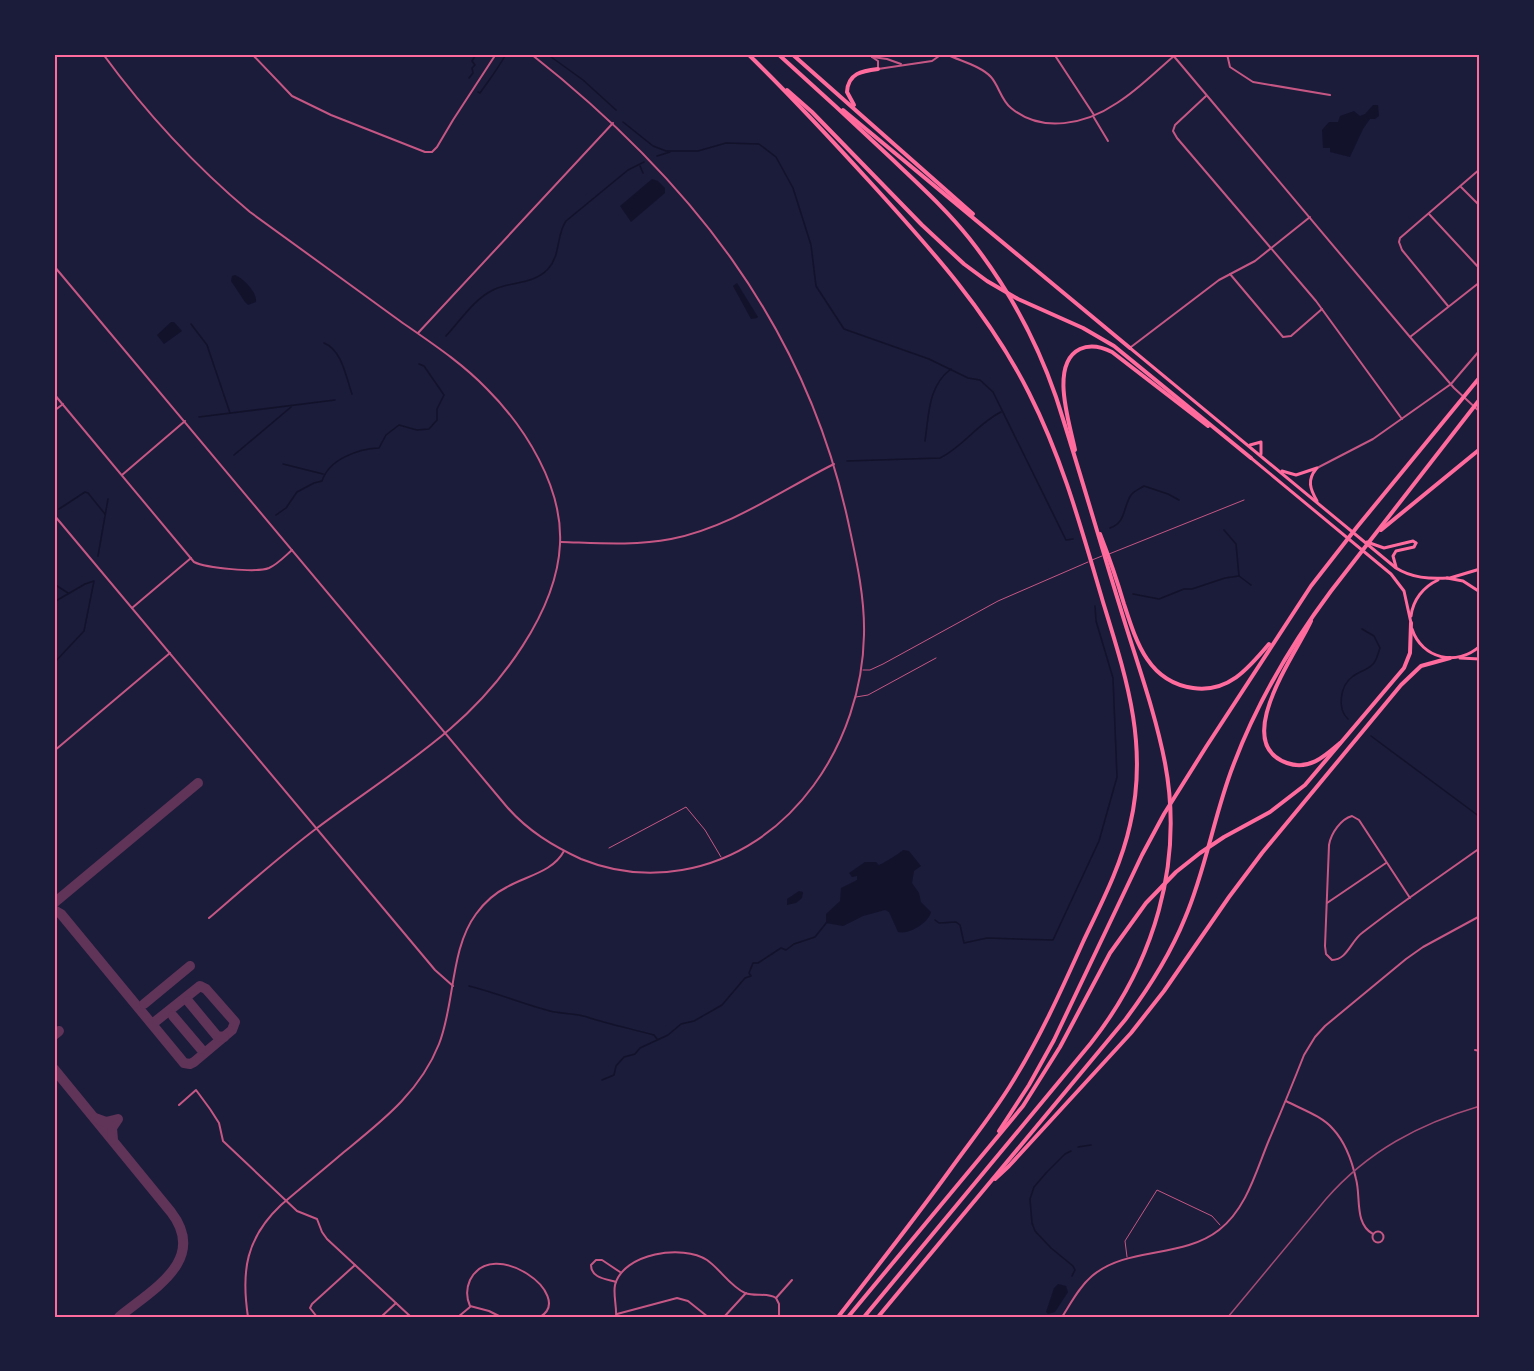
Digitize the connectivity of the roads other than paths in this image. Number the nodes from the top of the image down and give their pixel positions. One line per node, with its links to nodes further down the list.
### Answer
1 (103, 54): 35 (street)
2 (252, 54): 3 (street)
3 (496, 54)
4 (531, 54): 20 (street)
5 (748, 54): 14 (highway)
6 (778, 54): 15 (highway)
7 (792, 54): 18 (highway)
8 (944, 54): 12 (street); 19 (street)
9 (1054, 54): 19 (street)
10 (1227, 54): 16 (street)
11 (1173, 55): 17 (street); 19 (street)
12 (904, 65): 13 (street); 13 (street)
13 (878, 69): 18 (highway)
14 (764, 70): 51 (highway); 124 (highway)
15 (814, 87): 27 (highway); 54 (highway)
16 (1330, 95)
17 (1207, 96): 26 (street); 28 (street)
18 (858, 111): 27 (highway)
19 (1093, 116): 21 (street)
20 (613, 123): 35 (street); 52 (street)
21 (1108, 141)
22 (1480, 169): 23 (street)
23 (1460, 186): 24 (street); 25 (street)
24 (1480, 206)
25 (1429, 213): 30 (street); 33 (street)
26 (1310, 217): 28 (street); 36 (street)
27 (1000, 239): 37 (highway)
28 (1272, 247): 31 (street); 34 (street)
29 (54, 266): 47 (street)
30 (1480, 269)
31 (1229, 274): 34 (street); 37 (street)
32 (1480, 282): 33 (street)
33 (1448, 306): 36 (street)
34 (1322, 309): 46 (street)
35 (418, 333): 63 (street)
36 (1410, 337): 40 (street)
37 (1130, 348): 48 (main road)
38 (1480, 350): 40 (street)
39 (1480, 377): 73 (highway)
40 (1451, 384): 45 (street); 46 (street)
41 (54, 394): 43 (street)
42 (1479, 400): 61 (highway)
43 (63, 404): 44 (street); 56 (street)
44 (54, 411)
45 (1480, 412)
46 (1402, 419): 53 (street)
47 (185, 422): 56 (street); 64 (street)
48 (1249, 446): 50 (main road); 50 (main road)
49 (1480, 449): 61 (highway)
50 (1261, 456): 55 (main road)
51 (1251, 458): 54 (highway); 72 (main road)
52 (834, 464): 63 (street); 79 (street)
53 (1317, 468): 55 (main road); 59 (main road)
54 (1078, 469): 58 (highway)
55 (1277, 469): 59 (main road)
56 (122, 475): 65 (street)
57 (1244, 500): 79 (lane)
58 (1089, 505): 73 (highway); 126 (highway)
59 (1320, 505): 62 (main road)
60 (54, 514): 70 (street)
61 (1371, 538): 71 (highway)
62 (1361, 539): 66 (main road); 66 (main road)
63 (561, 542): 82 (street)
64 (292, 550): 65 (street); 82 (street)
65 (191, 558): 70 (street)
66 (1396, 568): 68 (main road)
67 (1480, 569): 68 (main road)
68 (1448, 578): 69 (main road); 72 (main road)
69 (1480, 592)
70 (132, 608): 75 (street)
71 (1314, 615): 81 (highway); 100 (highway)
72 (1411, 623): 77 (main road); 81 (highway)
73 (1280, 633): 99 (highway)
74 (1480, 646): 77 (main road)
75 (170, 653): 83 (street); 84 (street)
76 (936, 658): 80 (lane)
77 (1452, 658): 78 (main road); 100 (highway)
78 (1480, 659)
79 (861, 670): 80 (street)
80 (856, 697): 88 (street)
81 (1351, 732): 99 (highway)
82 (445, 733): 84 (street); 87 (street)
83 (54, 751)
84 (317, 828): 93 (street); 94 (street)
85 (609, 848): 88 (lane)
86 (1480, 848): 90 (street)
87 (564, 851): 88 (street); 94 (street)
88 (722, 860)
89 (1386, 863): 90 (street); 91 (street); 91 (street)
90 (1410, 898): 91 (street)
91 (1327, 903)
92 (1480, 916): 97 (street)
93 (209, 918)
94 (453, 986): 101 (street)
95 (1475, 1050): 96 (street)
96 (1480, 1051)
97 (1285, 1101): 102 (street); 103 (street)
98 (179, 1104): 101 (street)
99 (992, 1142): 125 (highway)
100 (988, 1185): 127 (highway)
101 (286, 1201): 105 (street); 114 (street)
102 (1222, 1227): 104 (street); 104 (lane)
103 (1373, 1234)
104 (1127, 1259): 128 (street)
105 (355, 1265): 111 (street); 115 (street)
106 (621, 1273): 108 (street); 108 (street); 109 (street)
107 (792, 1280): 110 (street)
108 (616, 1282): 113 (street)
109 (746, 1293): 110 (street); 122 (street)
110 (776, 1298): 123 (street)
111 (396, 1303): 116 (street); 117 (street)
112 (470, 1306): 118 (street); 119 (street); 120 (street)
113 (616, 1316): 121 (street)
114 (248, 1317)
115 (317, 1317)
116 (381, 1317)
117 (411, 1317)
118 (458, 1317)
119 (501, 1317)
120 (540, 1317)
121 (708, 1317)
122 (724, 1317)
123 (779, 1317)
124 (838, 1317)
125 (848, 1317)
126 (864, 1317)
127 (878, 1317)
128 (1062, 1317)

